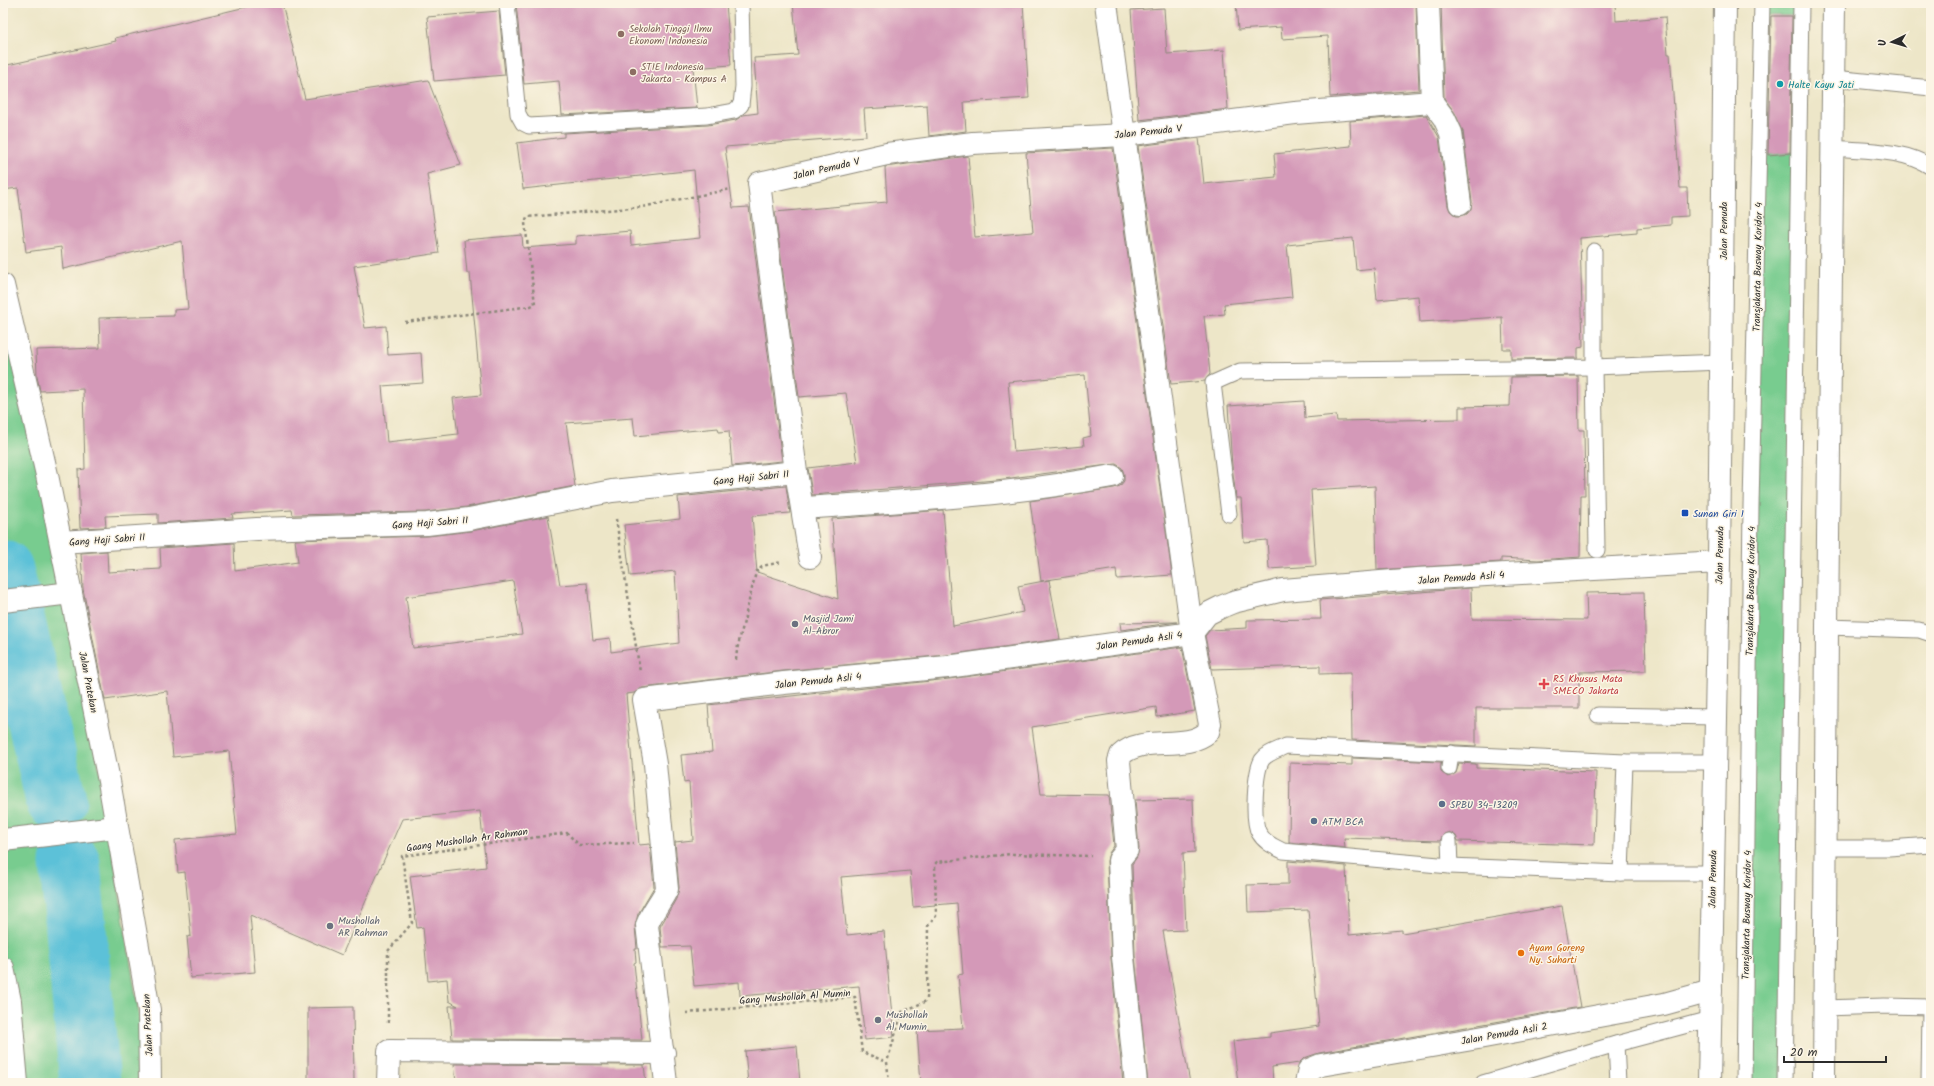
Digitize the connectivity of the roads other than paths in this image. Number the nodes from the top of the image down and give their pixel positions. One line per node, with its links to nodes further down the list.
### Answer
1 (507, 3): 2 (lane)
2 (741, 3)
3 (1106, 3): 12 (street)
4 (1428, 3): 11 (street)
5 (1725, 3): 18 (street, Jalan Pemuda)
6 (1762, 3): 61 (lane, Transjakarta Busway Koridor 4)
7 (1801, 3): 62 (lane)
8 (1834, 3): 9 (street)
9 (1834, 78): 10 (lane); 13 (street)
10 (1931, 88)
11 (1432, 102): 12 (street, Jalan Pemuda V); 15 (street)
12 (1124, 135): 20 (street, Jalan Pemuda V); 31 (street)
13 (1833, 148): 14 (lane); 30 (street)
14 (1931, 167)
15 (1460, 204)
16 (1594, 250): 19 (lane)
17 (3, 285): 24 (street, Jalan Pratekan)
18 (1722, 362): 19 (lane); 27 (street, Jalan Pemuda)
19 (1594, 367): 23 (lane); 25 (lane)
20 (796, 472): 22 (street); 24 (street, Gang Haji Sabri II)
21 (1112, 476): 22 (street)
22 (803, 508): 26 (street)
23 (1229, 514)
24 (61, 542): 28 (street, Jalan Pratekan)
25 (1597, 550)
26 (810, 557)
27 (1719, 562): 31 (street, Jalan Pemuda Asli 4); 34 (street, Jalan Pemuda)
28 (72, 593): 29 (street); 37 (street, Jalan Pratekan)
29 (3, 601)
30 (1827, 627): 32 (lane); 41 (street)
31 (1192, 633): 51 (street, Jalan Pemuda Asli 4); 56 (street)
32 (1931, 634)
33 (1598, 715): 34 (lane)
34 (1716, 717): 36 (street, Jalan Pemuda)
35 (1625, 762): 36 (lane); 42 (lane); 43 (lane)
36 (1716, 762): 44 (street, Jalan Pemuda)
37 (117, 827): 38 (street); 53 (street, Jalan Pratekan)
38 (12, 839)
39 (1449, 841): 42 (lane)
40 (1931, 845): 41 (lane)
41 (1825, 848): 48 (street)
42 (1450, 866): 43 (lane)
43 (1621, 873): 44 (lane)
44 (1712, 873): 46 (street, Jalan Pemuda)
45 (3, 968): 52 (street)
46 (1711, 991): 49 (street, Jalan Pemuda); 57 (street, Jalan Pemuda Asli 2)
47 (1930, 1007): 48 (lane); 64 (lane)
48 (1825, 1008): 63 (street)
49 (1710, 1019): 50 (lane); 60 (street, Jalan Pemuda)
50 (1616, 1044): 58 (lane); 59 (lane)
51 (664, 1053): 54 (street); 55 (street)
52 (17, 1083)
53 (150, 1083)
54 (388, 1083)
55 (666, 1083)
56 (1136, 1083)
57 (1306, 1083)
58 (1483, 1083)
59 (1618, 1083)
60 (1709, 1083)
61 (1744, 1083)
62 (1786, 1083)
63 (1824, 1083)
64 (1929, 1083)

